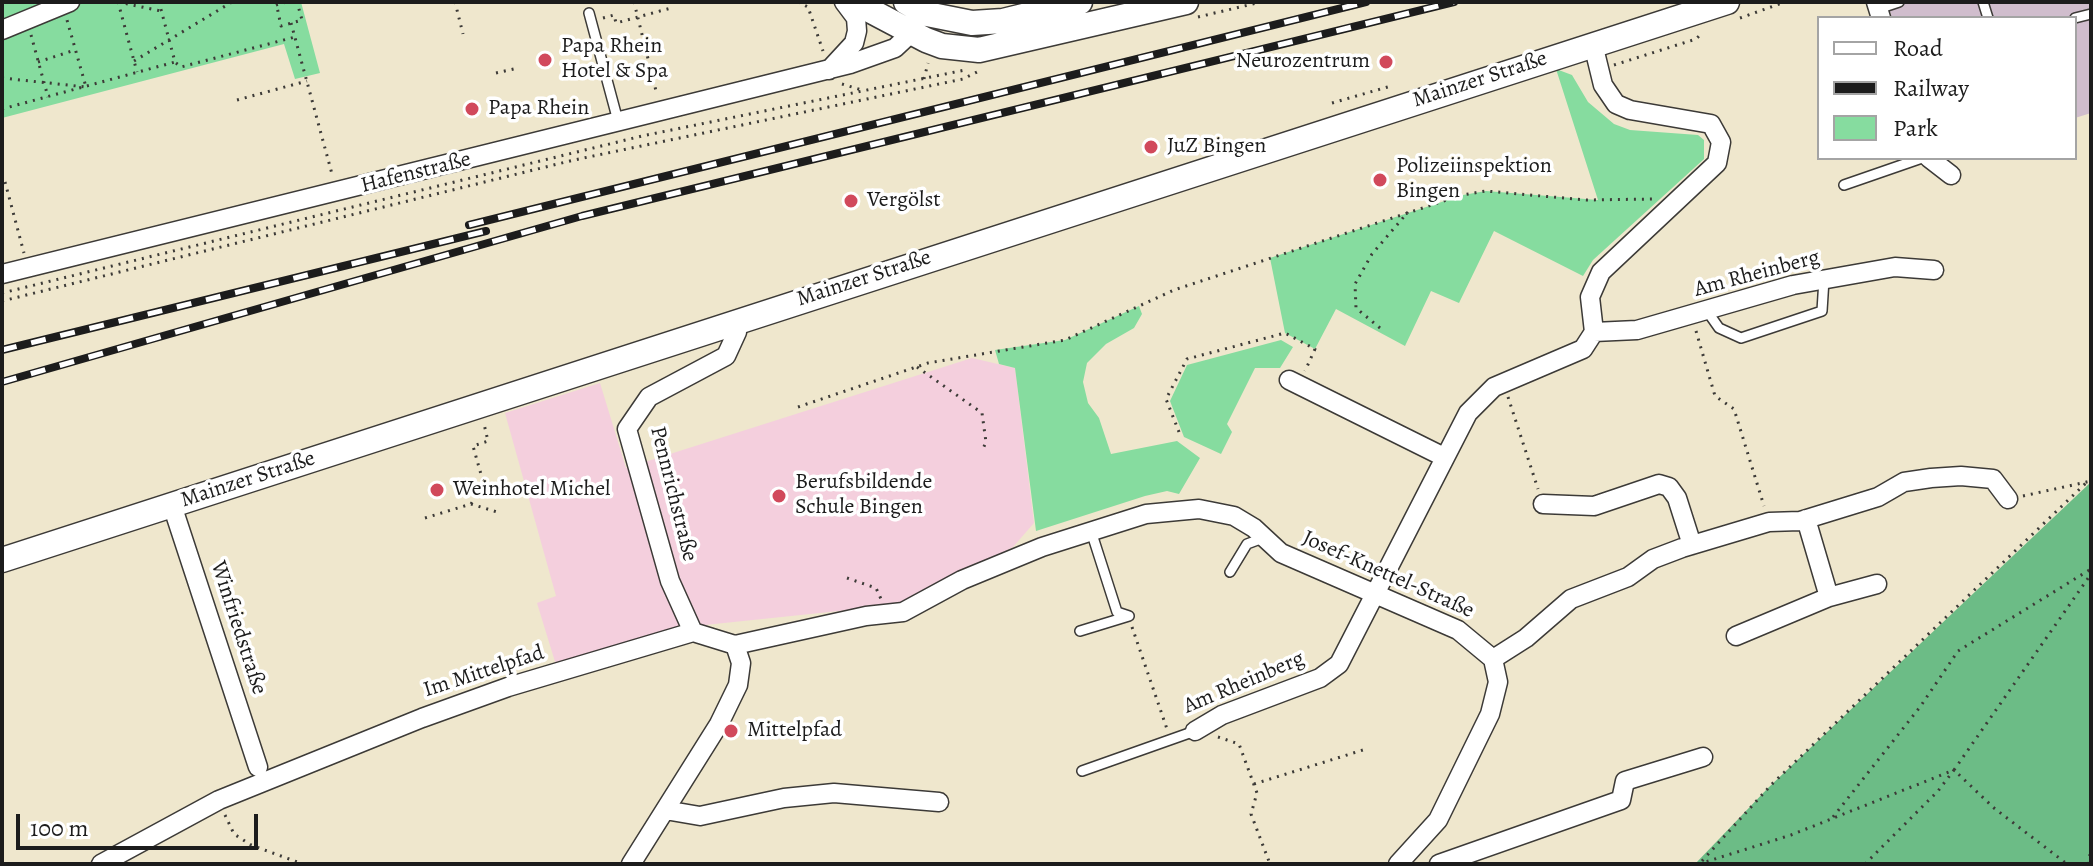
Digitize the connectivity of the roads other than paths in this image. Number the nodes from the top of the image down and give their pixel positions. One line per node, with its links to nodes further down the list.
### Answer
1 (844, 2): 14 (street)
2 (854, 2): 12 (main road)
3 (906, 2): 4 (main road)
4 (1080, 2)
5 (1186, 2): 12 (main road)
6 (1899, 2): 8 (lane)
7 (66, 4): 11 (street)
8 (1878, 10)
9 (1730, 11): 13 (main road, Mainzer Straße)
10 (590, 17): 15 (lane)
11 (2, 30)
12 (910, 34): 14 (street, Hafenstraße)
13 (1593, 44): 24 (main road, Mainzer Straße); 25 (street)
14 (829, 70): 15 (street, Hafenstraße)
15 (618, 121): 21 (street, Hafenstraße)
16 (1916, 160): 19 (lane)
17 (1932, 160): 18 (street)
18 (1951, 175)
19 (1844, 185)
20 (1934, 270): 22 (street, Am Rheinberg)
21 (2, 274)
22 (1824, 279): 23 (street, Am Rheinberg); 23 (lane)
23 (1700, 313): 25 (street, Am Rheinberg)
24 (736, 320): 30 (main road, Mainzer Straße); 41 (street, Pennrichstraße)
25 (1594, 332): 27 (street, Am Rheinberg)
26 (1294, 383): 27 (street)
27 (1444, 457): 38 (street, Am Rheinberg)
28 (2008, 499): 31 (street)
29 (1543, 504): 34 (street)
30 (172, 505): 35 (main road, Mainzer Straße); 47 (street, Winfriedstraße)
31 (1806, 519): 34 (street); 39 (street)
32 (1091, 531): 33 (street, Josef-Knettel-Straße); 40 (lane); 43 (street, Josef-Knettel-Straße)
33 (1263, 538): 36 (lane); 38 (street, Josef-Knettel-Straße)
34 (1692, 545): 44 (street)
35 (2, 560)
36 (1230, 572)
37 (1877, 584): 39 (street)
38 (1373, 591): 44 (street, Josef-Knettel-Straße); 45 (street, Am Rheinberg)
39 (1829, 597): 42 (street)
40 (1080, 631)
41 (693, 632): 43 (street); 52 (street, Im Mittelpfad)
42 (1736, 636)
43 (735, 645): 50 (street)
44 (1493, 659): 51 (street)
45 (1195, 731): 48 (lane, Am Rheinberg)
46 (1703, 757): 54 (street)
47 (258, 767)
48 (1082, 771)
49 (939, 802): 50 (street)
50 (665, 810): 53 (street)
51 (1404, 863)
52 (101, 864)
53 (631, 864)
54 (1439, 864)

